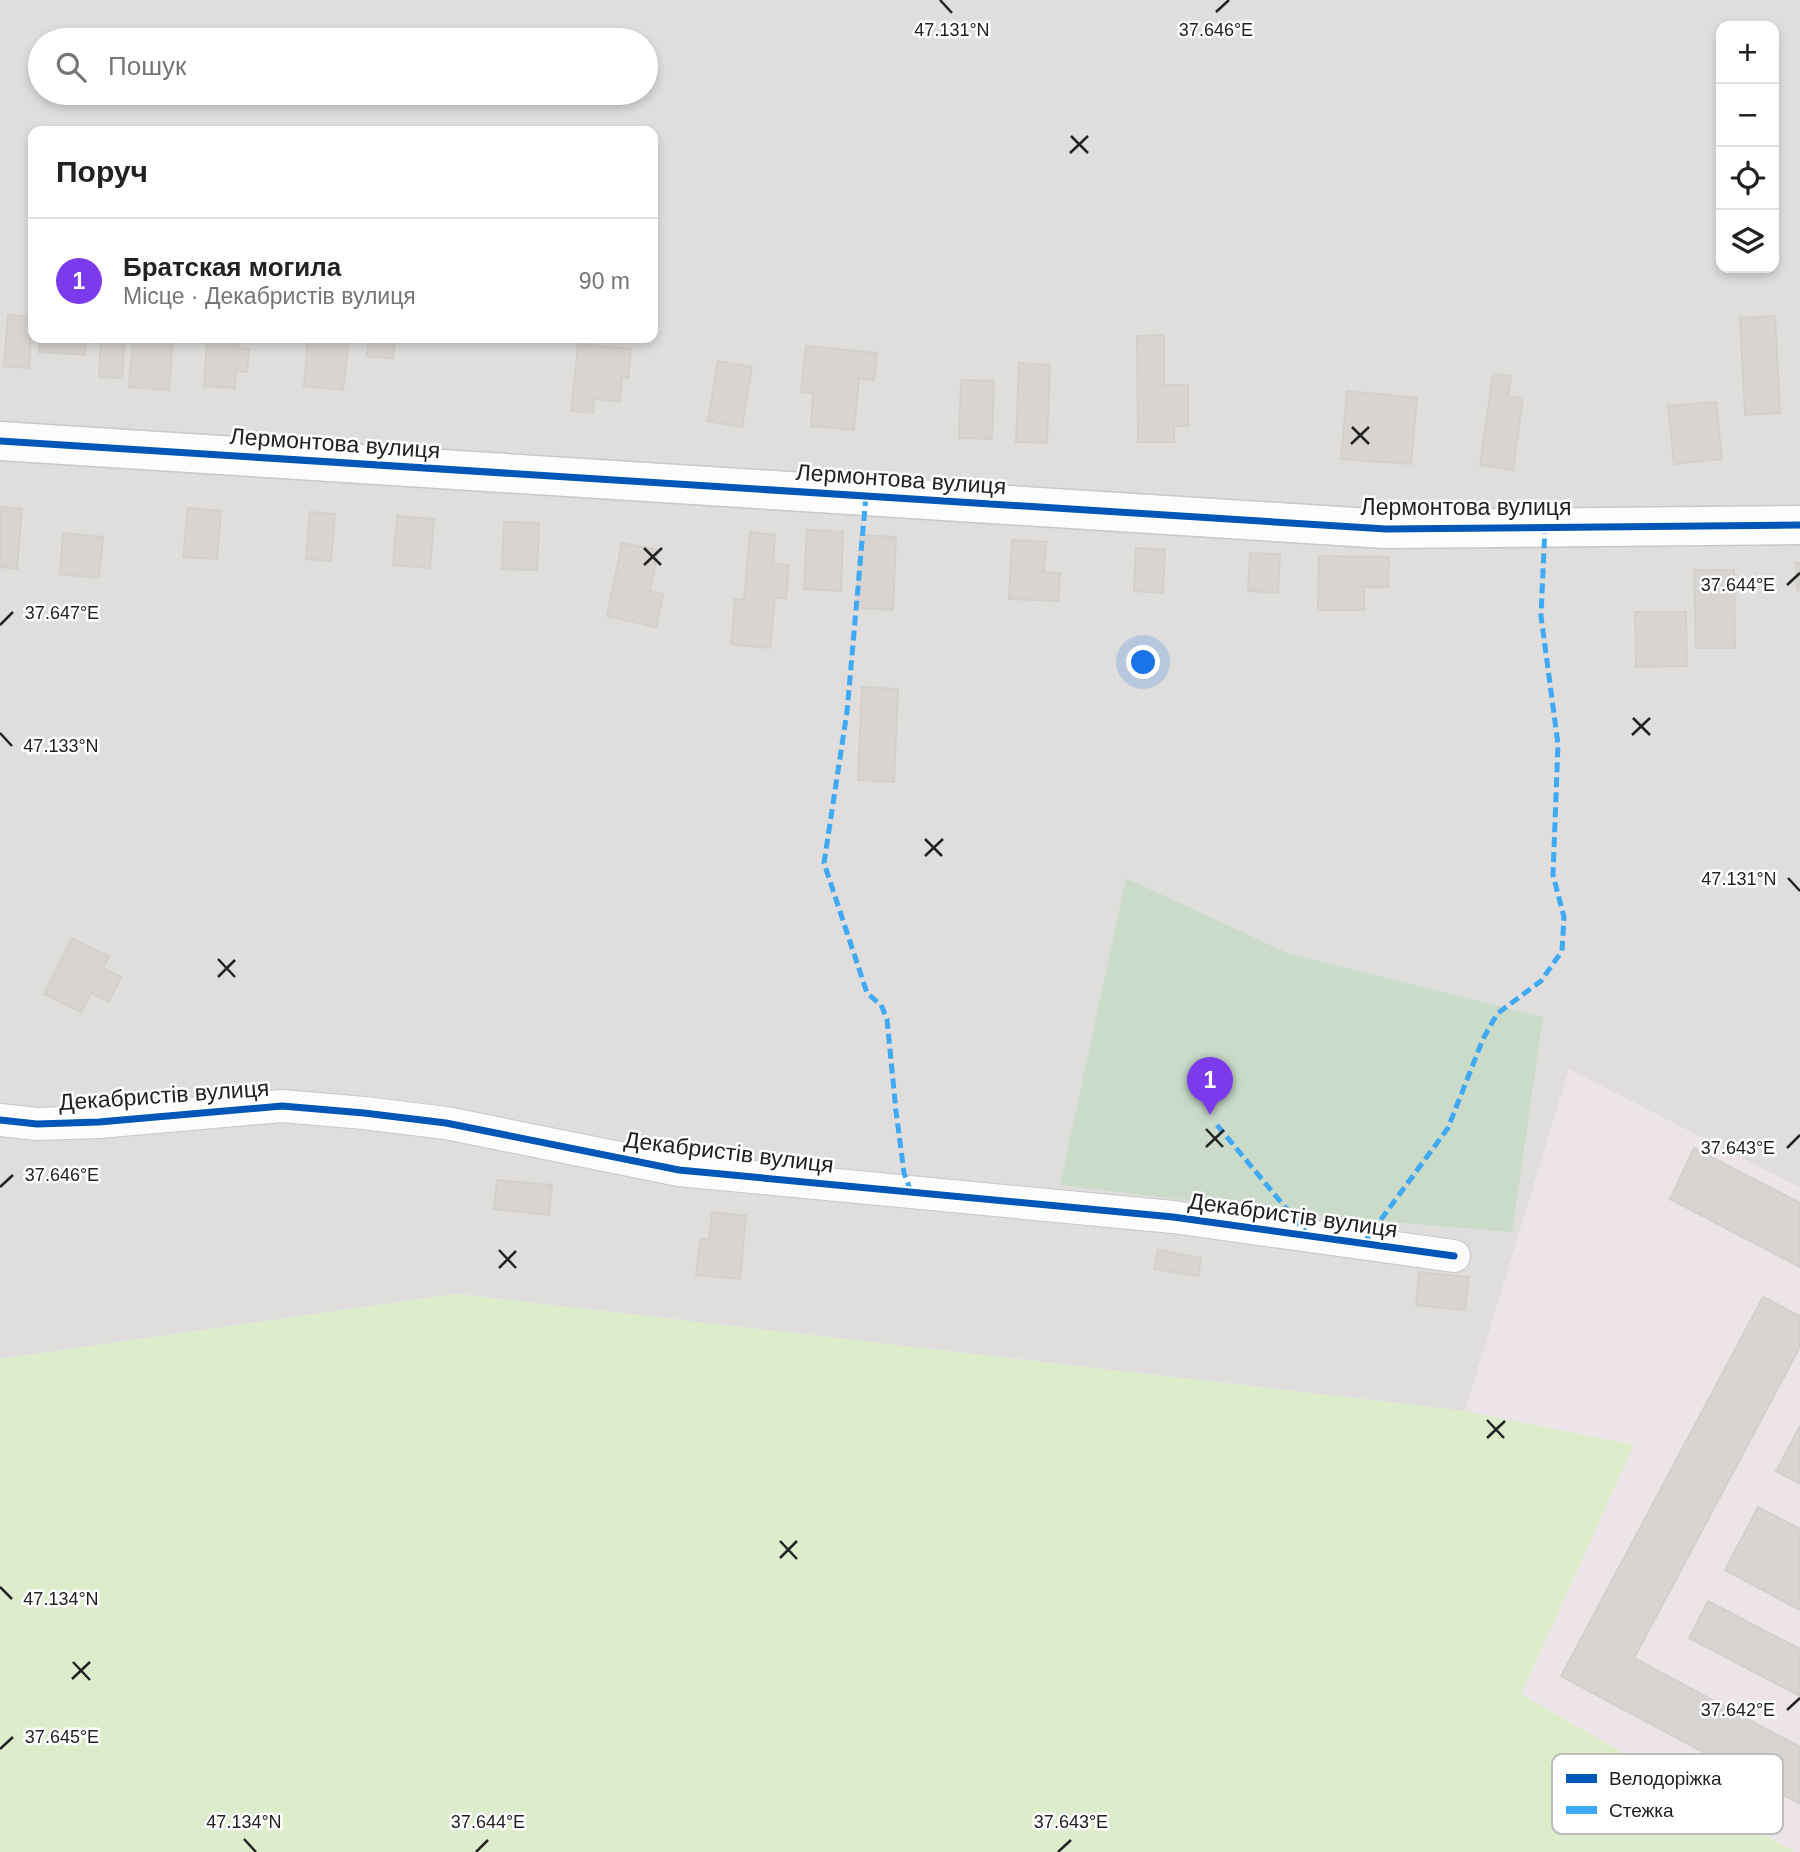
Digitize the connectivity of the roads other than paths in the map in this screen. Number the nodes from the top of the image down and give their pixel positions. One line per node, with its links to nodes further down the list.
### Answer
1 (0, 441): 2 (street, Лермонтова вулиця)
2 (1800, 525)
3 (0, 1120): 4 (street, Декабристів вулиця)
4 (1454, 1256)

